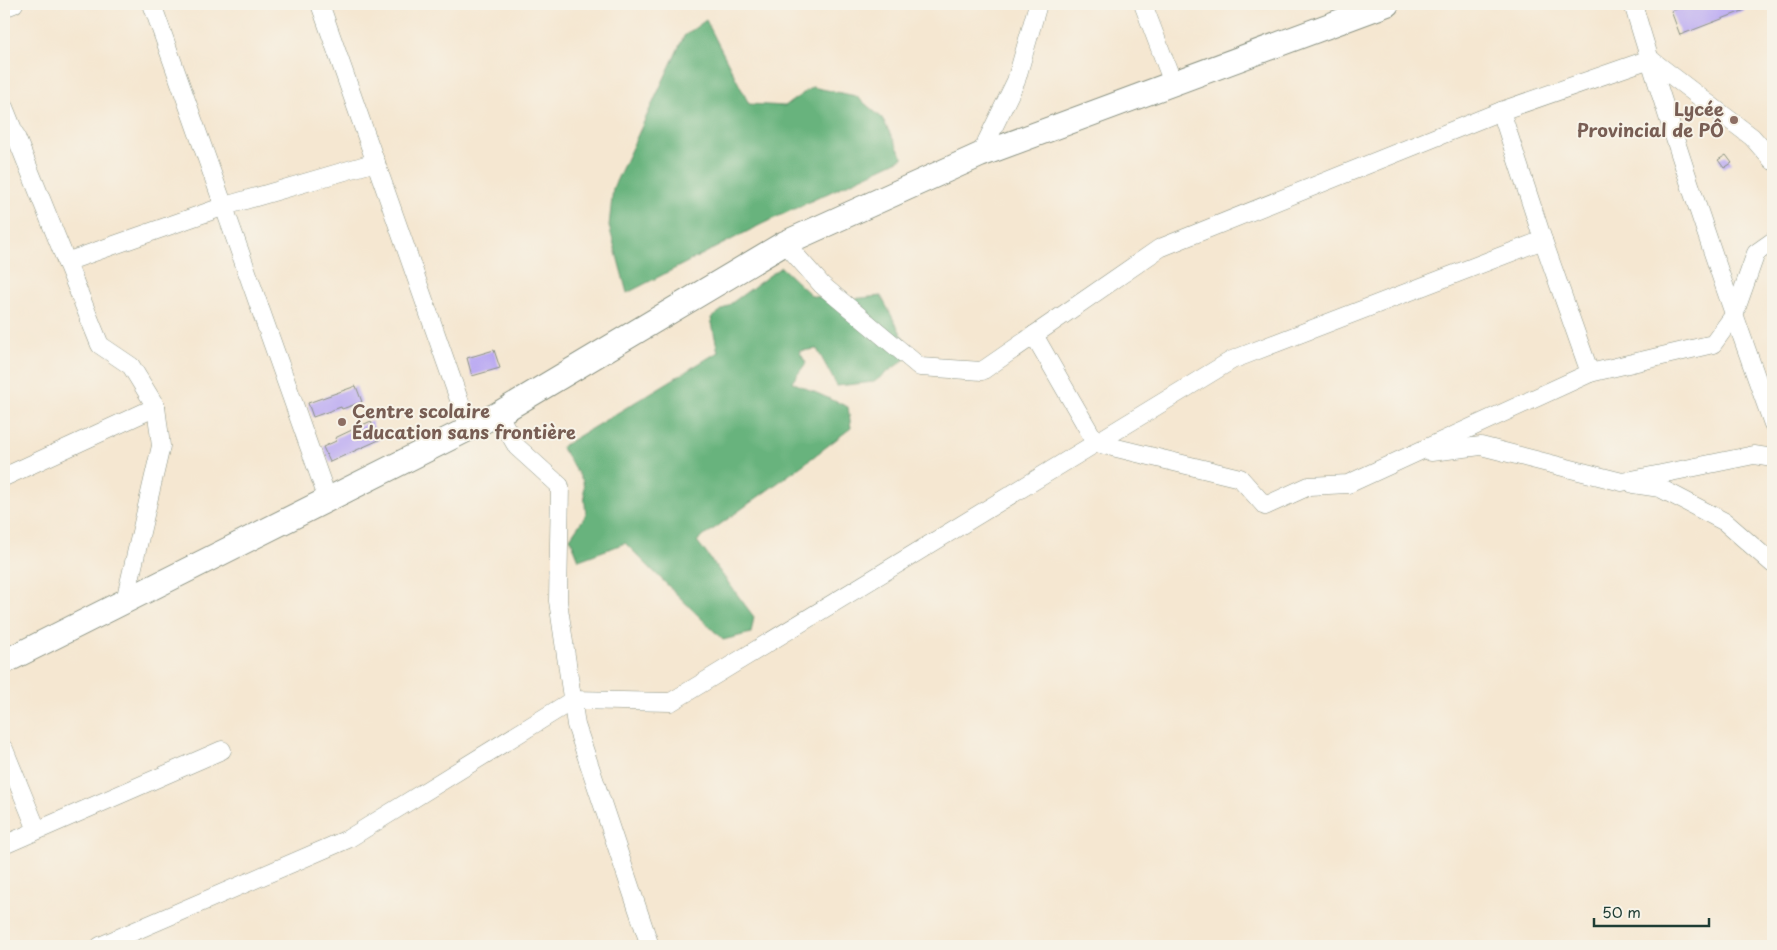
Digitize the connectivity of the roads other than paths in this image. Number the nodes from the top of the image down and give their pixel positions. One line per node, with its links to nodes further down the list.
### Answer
1 (14, 4): 8 (street)
2 (152, 4): 16 (street)
3 (320, 4): 15 (street)
4 (1038, 4): 13 (street)
5 (1142, 4): 10 (street)
6 (1387, 4): 10 (main road)
7 (1633, 4): 9 (street)
8 (4, 8)
9 (1650, 59): 12 (street); 14 (street); 21 (street)
10 (1174, 83): 13 (main road)
11 (4, 107): 20 (street)
12 (1501, 111): 17 (street); 22 (street)
13 (980, 155): 19 (main road)
14 (1773, 161)
15 (376, 162): 16 (street); 27 (street)
16 (225, 206): 20 (street); 33 (street)
17 (1543, 240): 23 (street); 28 (street)
18 (1773, 241): 21 (street)
19 (785, 243): 22 (street); 25 (main road)
20 (66, 262): 24 (street)
21 (1734, 314): 23 (street); 26 (street)
22 (1034, 335): 28 (street)
23 (1590, 373): 29 (street)
24 (156, 407): 31 (street); 35 (street)
25 (498, 414): 27 (main road); 37 (street)
26 (1773, 424)
27 (469, 428): 33 (main road)
28 (1096, 443): 29 (street); 37 (street)
29 (1413, 455): 32 (street)
30 (1773, 458): 32 (street)
31 (4, 477)
32 (1622, 482): 34 (street)
33 (328, 500): 35 (main road)
34 (1773, 564)
35 (124, 601): 36 (main road)
36 (4, 662)
37 (573, 700): 42 (street); 43 (street)
38 (4, 749): 40 (street)
39 (222, 750): 40 (street)
40 (37, 830): 41 (street)
41 (4, 845)
42 (100, 946)
43 (650, 946)

